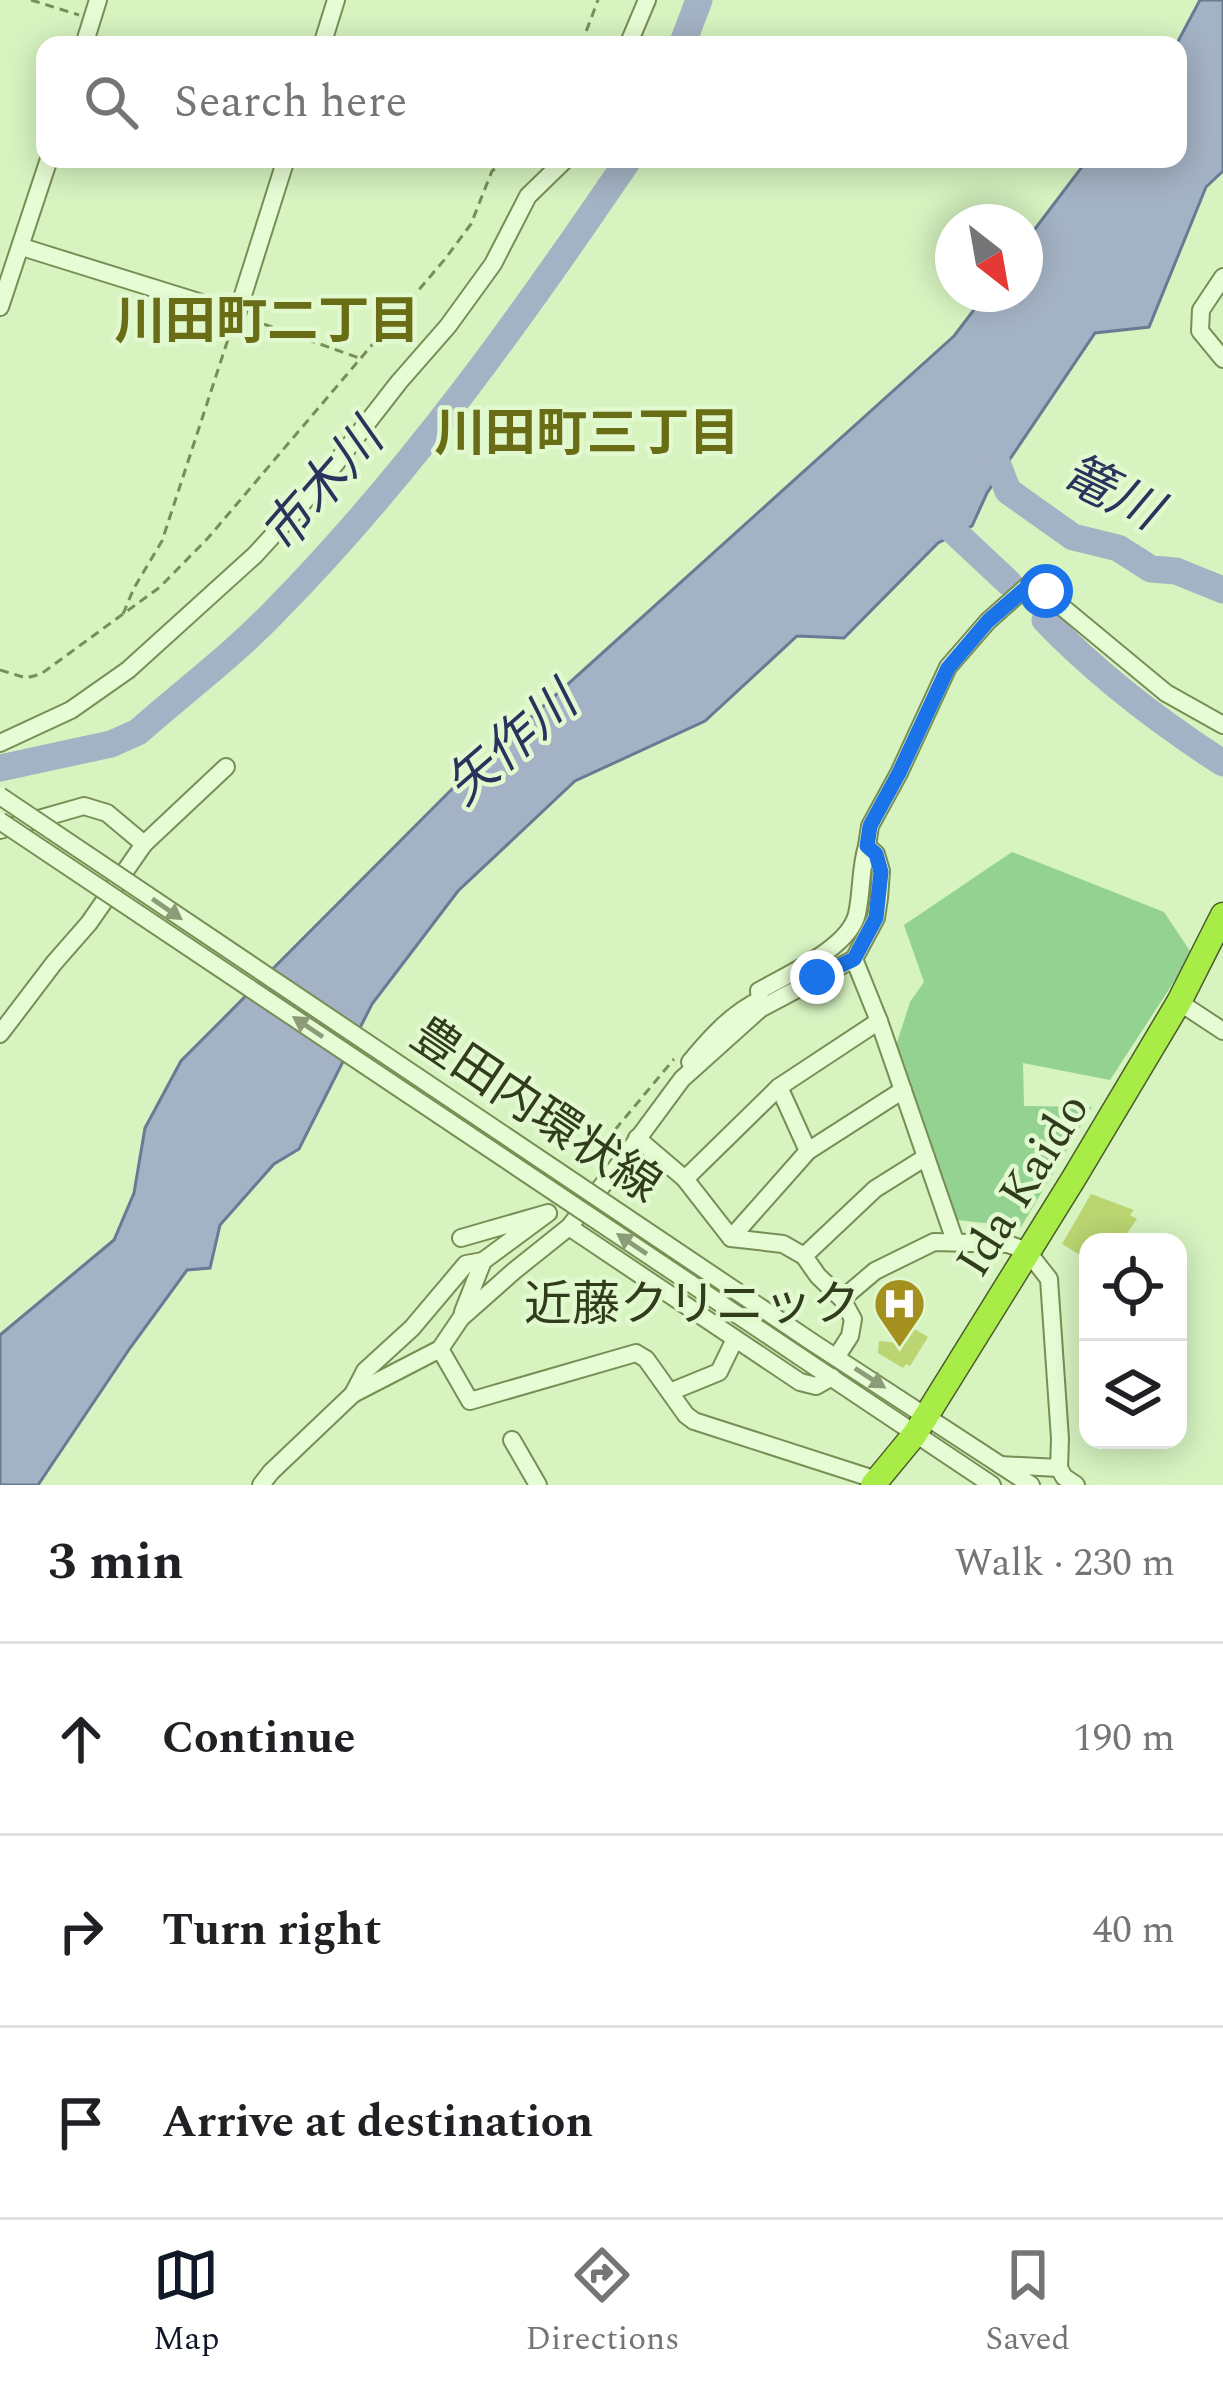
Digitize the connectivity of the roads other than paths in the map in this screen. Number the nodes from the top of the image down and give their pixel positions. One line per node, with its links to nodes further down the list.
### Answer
1 (98, 0): 4 (street)
2 (336, 0): 5 (street)
3 (647, 0): 6 (street)
4 (87, 36)
5 (325, 36)
6 (632, 36)
7 (46, 168): 10 (street)
8 (283, 168): 10 (street)
9 (557, 168): 16 (street)
10 (22, 247): 12 (street)
11 (1223, 277): 13 (street)
12 (0, 307)
13 (1223, 359)
14 (0, 723): 16 (street)
15 (1223, 725): 21 (street)
16 (9, 739)
17 (226, 767): 20 (street)
18 (0, 796): 46 (street, 豊田内環状線, one-way to 46, bridge)
19 (0, 825): 20 (street); 46 (street, 豊田内環状線, one-way to 19, bridge)
20 (144, 844): 27 (street)
21 (867, 846): 23 (street); 28 (street)
22 (1223, 915): 24 (highway, Ida Kaido)
23 (854, 959): 25 (street); 28 (street)
24 (1179, 1002): 26 (street); 39 (highway, Ida Kaido)
25 (879, 1021): 29 (street); 30 (street)
26 (1223, 1031)
27 (0, 1034)
28 (682, 1079): 31 (street)
29 (778, 1087): 32 (street); 34 (street)
30 (903, 1090): 32 (street); 33 (street)
31 (637, 1138): 34 (street); 35 (street)
32 (808, 1151): 37 (street)
33 (926, 1157): 38 (street); 40 (street)
34 (685, 1178): 37 (street)
35 (569, 1227): 43 (street); 44 (street)
36 (461, 1238): 41 (street)
37 (731, 1238): 40 (street)
38 (955, 1241): 39 (street); 42 (street)
39 (1027, 1251): 51 (highway, Ida Kaido); 54 (street)
40 (805, 1256): 42 (street)
41 (483, 1261): 43 (street); 50 (street)
42 (842, 1298): 47 (street)
43 (461, 1318): 45 (street)
44 (734, 1340): 48 (street); 49 (street)
45 (440, 1349): 49 (street); 50 (street)
46 (805, 1349): 47 (street, 豊田内環状線); 48 (street, 豊田内環状線)
47 (837, 1356): 51 (street, 豊田内環状線, one-way to 51)
48 (832, 1378): 51 (street, 豊田内環状線)
49 (670, 1392): 55 (street)
50 (353, 1394): 56 (street)
51 (921, 1425): 53 (street, 豊田内環状線); 55 (highway, Ida Kaido); 58 (street, 豊田内環状線)
52 (512, 1440): 57 (street)
53 (1000, 1465): 54 (street); 59 (street, 豊田内環状線)
54 (1059, 1468): 60 (street)
55 (875, 1482)
56 (261, 1485)
57 (538, 1485)
58 (992, 1485)
59 (1031, 1485)
60 (1076, 1485)

